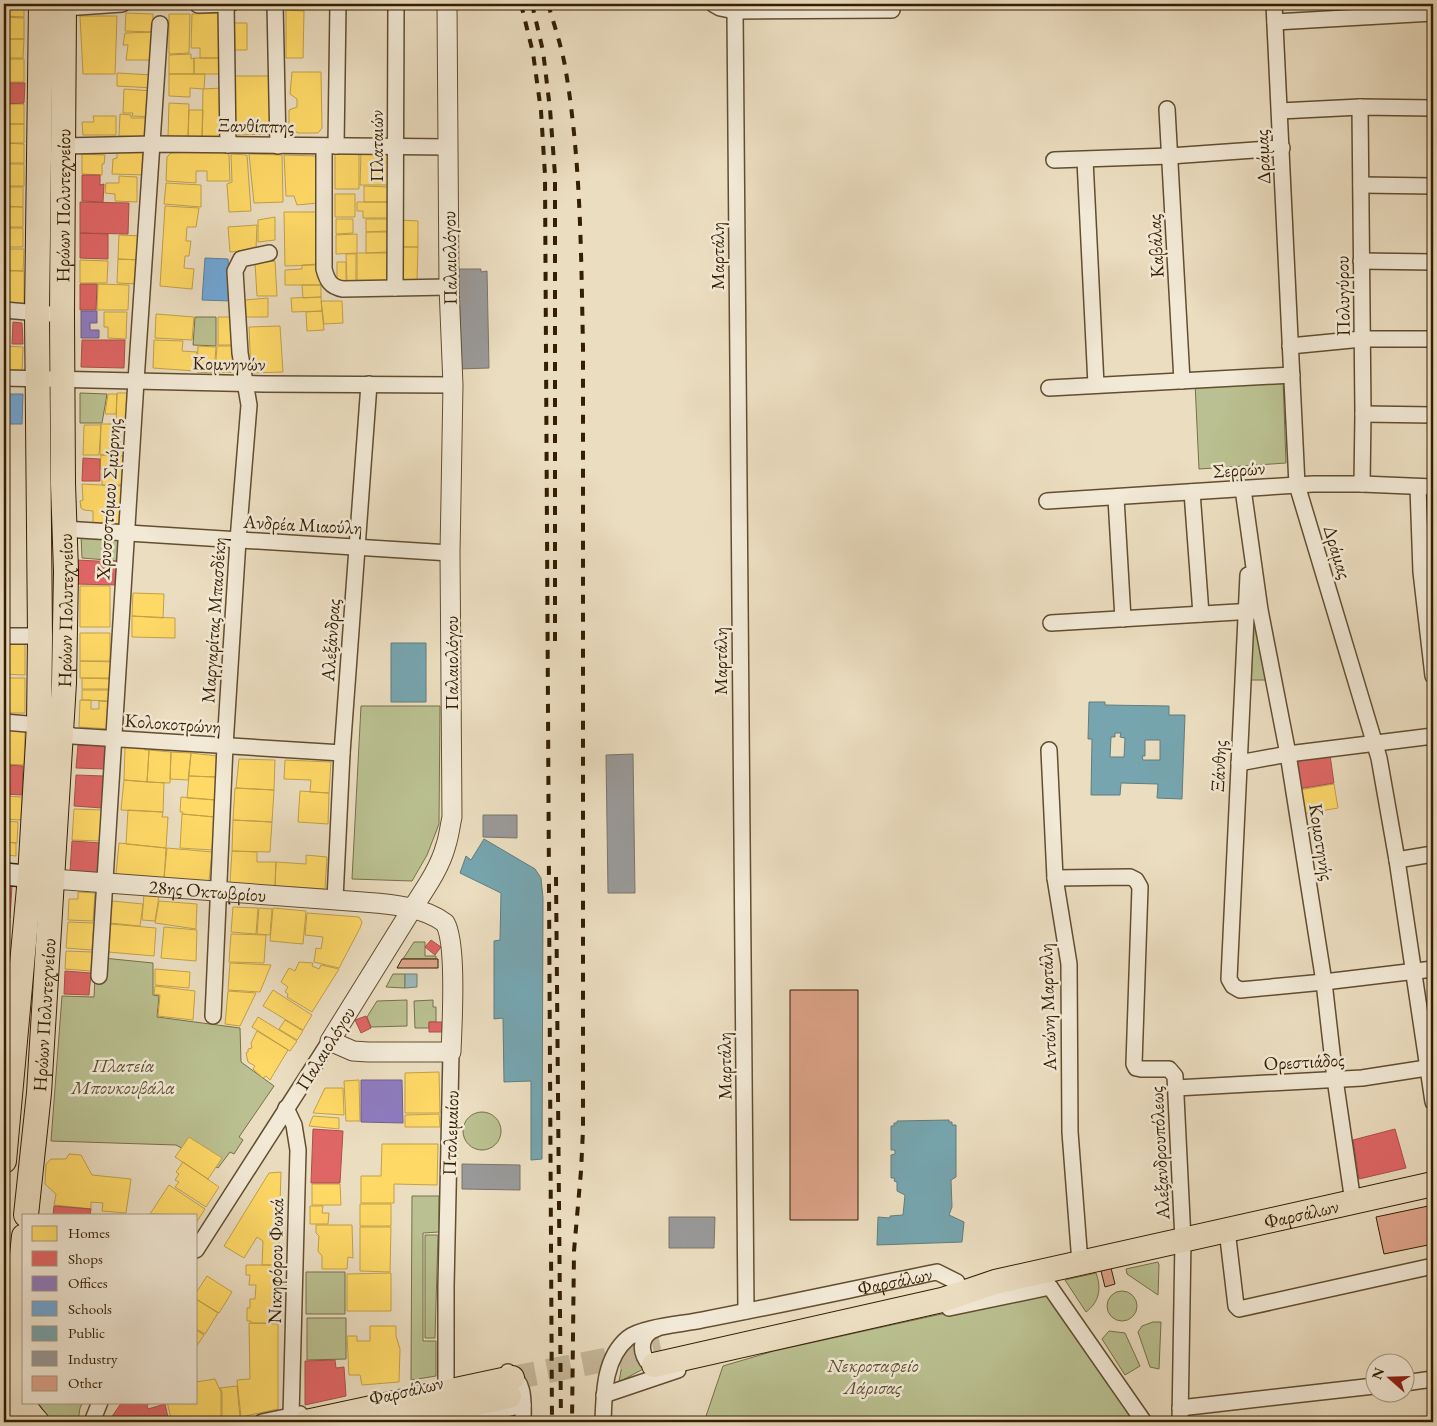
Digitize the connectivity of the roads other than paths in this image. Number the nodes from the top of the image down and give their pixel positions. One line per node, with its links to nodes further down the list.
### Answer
1 (40, 4): 41 (main road, Ηρώων Πολυτεχνείου)
2 (122, 4): 12 (street)
3 (226, 4): 4 (street); 11 (street); 23 (street)
4 (230, 4)
5 (275, 4): 25 (street)
6 (338, 4): 26 (street)
7 (396, 4): 27 (street, Πλαταιών)
8 (447, 4): 28 (street, Παλαιολόγου)
9 (712, 4): 13 (street)
10 (1274, 4): 16 (street, Δράμας)
11 (198, 5)
12 (64, 6): 24 (main road, Ηρώων Πολυτεχνείου)
13 (737, 8): 14 (street); 124 (street, Μαρτάλη)
14 (892, 10)
15 (1433, 13): 16 (street)
16 (1275, 22): 21 (street, Δράμας)
17 (160, 24): 22 (street, Χρυσοστόμου Σμύρνης)
18 (1360, 107): 20 (street); 21 (street); 33 (street, Πολυγύρου)
19 (1167, 108): 30 (street, Καβάλας)
20 (1433, 108)
21 (1280, 110): 29 (street, Δράμας)
22 (153, 144): 23 (street, Ξανθίππης); 24 (street, Ξανθίππης); 50 (street, Χρυσοστόμου Σμύρνης)
23 (228, 145): 25 (street, Ξανθίππης)
24 (64, 146): 42 (main road, Ηρώων Πολυτεχνείου)
25 (278, 146): 26 (street, Ξανθίππης)
26 (330, 146): 27 (street, Ξανθίππης); 39 (street)
27 (396, 147): 28 (street, Ξανθίππης); 39 (street, Πλαταιών)
28 (449, 147): 38 (street, Παλαιολόγου)
29 (1282, 148): 30 (street); 45 (street, Δράμας)
30 (1170, 156): 32 (street); 51 (street, Καβάλας)
31 (1054, 160): 32 (street)
32 (1085, 160): 55 (street)
33 (1361, 185): 34 (street); 36 (street, Πολυγύρου)
34 (1433, 186)
35 (269, 253): 52 (street, Μαργαρίτας Μπασδέκη)
36 (1361, 261): 37 (street); 43 (street, Πολυγύρου)
37 (1433, 262)
38 (449, 287): 39 (street); 54 (street, Παλαιολόγου)
39 (395, 288)
40 (4, 310): 41 (street)
41 (37, 313): 42 (street); 48 (main road, Ηρώων Πολυτεχνείου)
42 (62, 315): 49 (main road, Ηρώων Πολυτεχνείου)
43 (1362, 339): 44 (street); 45 (street); 57 (street, Πολυγύρου)
44 (1433, 339)
45 (1290, 346): 46 (street, Δράμας)
46 (1292, 375): 51 (street); 59 (street, Δράμας)
47 (4, 378): 48 (street, Κομνηνών)
48 (38, 379): 49 (street, Κομνηνών); 77 (main road, Ηρώων Πολυτεχνείου)
49 (62, 379): 50 (street, Κομνηνών); 67 (main road, Ηρώων Πολυτεχνείου)
50 (136, 381): 52 (street, Κομνηνών); 68 (street, Χρυσοστόμου Σμύρνης)
51 (1182, 381): 55 (street)
52 (246, 384): 53 (street, Κομνηνών); 69 (street, Μαργαρίτας Μπασδέκη)
53 (369, 384): 54 (street, Κομνηνών); 70 (street, Αλεξάνδρας)
54 (453, 385): 71 (street, Παλαιολόγου)
55 (1096, 385): 56 (street)
56 (1049, 388)
57 (1363, 414): 58 (street); 60 (street, Πολυγύρου)
58 (1433, 415)
59 (1297, 484): 60 (street, Σερρών); 63 (street, Σερρών); 84 (street, Δράμας)
60 (1362, 484): 61 (street, Σερρών)
61 (1418, 487): 62 (street, Σερρών); 78 (street)
62 (1433, 487)
63 (1243, 490): 64 (street, Σερρών); 72 (street, Κομοτηνής)
64 (1192, 492): 65 (street, Σερρών); 73 (street)
65 (1116, 498): 66 (street, Σερρών); 74 (street)
66 (1047, 501)
67 (64, 529): 68 (street, Ανδρέα Μιαούλη); 81 (main road, Ηρώων Πολυτεχνείου)
68 (126, 533): 69 (street, Ανδρέα Μιαούλη); 83 (street, Χρυσοστόμου Σμύρνης)
69 (238, 540): 70 (street, Ανδρέα Μιαούλη); 85 (street, Μαργαρίτας Μπασδέκη)
70 (356, 547): 71 (street, Ανδρέα Μιαούλη); 87 (street, Αλεξάνδρας)
71 (450, 553): 99 (street, Παλαιολόγου)
72 (1253, 611): 73 (street); 88 (street, Κομοτηνής); 89 (street, Ξάνθης)
73 (1201, 614): 74 (street)
74 (1123, 619): 75 (street)
75 (1051, 623)
76 (4, 636): 77 (street)
77 (40, 636): 80 (main road, Ηρώων Πολυτεχνείου)
78 (1433, 676)
79 (4, 722): 80 (street, Κολοκοτρώνη)
80 (39, 725): 81 (street, Κολοκοτρώνη); 93 (main road, Ηρώων Πολυτεχνείου)
81 (62, 733): 83 (street, Κολοκοτρώνη); 95 (main road, Ηρώων Πολυτεχνείου)
82 (1433, 736): 84 (street)
83 (114, 739): 85 (street, Κολοκοτρώνη); 96 (street, Χρυσοστόμου Σμύρνης)
84 (1375, 743): 88 (street); 91 (street, Δράμας)
85 (225, 746): 87 (street, Κολοκοτρώνη); 97 (street, Μαργαρίτας Μπασδέκη)
86 (1049, 750): 94 (street, Αντώνη Μαρτάλη)
87 (342, 754): 98 (street, Αλεξάνδρας)
88 (1288, 754): 89 (street); 103 (street, Κομοτηνής)
89 (1238, 763): 103 (street, Ξάνθης)
90 (1433, 854): 91 (street)
91 (1397, 860): 101 (street, Δράμας)
92 (4, 874): 93 (main road, 28ης Οκτωβρίου)
93 (30, 877): 95 (main road, 28ης Οκτωβρίου); 112 (main road, Ηρώων Πολυτεχνείου)
94 (1055, 878): 109 (street, Αλεξανδρουπόλεως); 120 (street, Αντώνη Μαρτάλη)
95 (53, 879): 96 (street, 28ης Οκτωβρίου); 115 (main road, Ηρώων Πολυτεχνείου)
96 (104, 883): 97 (street, 28ης Οκτωβρίου); 102 (street, Χρυσοστόμου Σμύρνης)
97 (219, 891): 98 (street, 28ης Οκτωβρίου); 104 (street, Μαργαρίτας Μπασδέκη)
98 (335, 899): 99 (street, 28ης Οκτωβρίου)
99 (412, 909): 105 (street, Παλαιολόγου); 106 (street, Πτολεμαίου)
100 (1433, 969): 101 (street)
101 (1413, 972): 103 (street); 107 (street, Δράμας)
102 (99, 976)
103 (1324, 982): 108 (street, Κομοτηνής)
104 (213, 1016)
105 (330, 1041): 106 (street); 111 (street, Παλαιολόγου)
106 (451, 1052): 128 (street, Πτολεμαίου)
107 (1430, 1068): 108 (street, Ορεστιάδος); 110 (street, Δράμας)
108 (1335, 1079): 109 (street, Ορεστιάδος); 114 (street, Κομοτηνής)
109 (1176, 1088): 117 (street, Αλεξανδρουπόλεως)
110 (1433, 1102)
111 (286, 1108): 118 (street, Παλαιολόγου); 137 (street, Νικηφόρου Φωκά)
112 (4, 1161)
113 (1433, 1184): 114 (main road, Φαρσάλων)
114 (1353, 1202): 116 (main road, Φαρσάλων)
115 (26, 1214)
116 (1227, 1230): 117 (main road, Φαρσάλων); 121 (street)
117 (1182, 1240): 120 (main road, Φαρσάλων); 136 (street, Αλεξανδρουπόλεως)
118 (198, 1247)
119 (22, 1256): 126 (main road)
120 (1080, 1263): 122 (main road, Φαρσάλων)
121 (1433, 1266)
122 (1041, 1281): 123 (main road, Φαρσάλων); 125 (street); 146 (street)
123 (957, 1289): 124 (street, Φαρσάλων); 125 (main road, Φαρσάλων)
124 (746, 1311): 125 (street, Φαρσάλων)
125 (662, 1353): 132 (street); 132 (street, Φαρσάλων)
126 (12, 1354): 134 (main road); 138 (main road)
127 (1433, 1379): 129 (street)
128 (446, 1381): 131 (street, Φαρσάλων); 137 (street, Φαρσάλων)
129 (1414, 1381)
130 (1364, 1387): 136 (street)
131 (515, 1390): 137 (main road, Φαρσάλων); 142 (main road, Φαρσάλων); 143 (street); 144 (street)
132 (604, 1395): 145 (street, Φαρσάλων)
133 (22, 1404): 139 (main road)
134 (22, 1404)
135 (99, 1404): 140 (street)
136 (1180, 1415)
137 (299, 1419): 141 (street, Φαρσάλων)
138 (5, 1422)
139 (37, 1422)
140 (92, 1422)
141 (262, 1422)
142 (392, 1422)
143 (453, 1422)
144 (523, 1422)
145 (603, 1422)
146 (1144, 1422)

